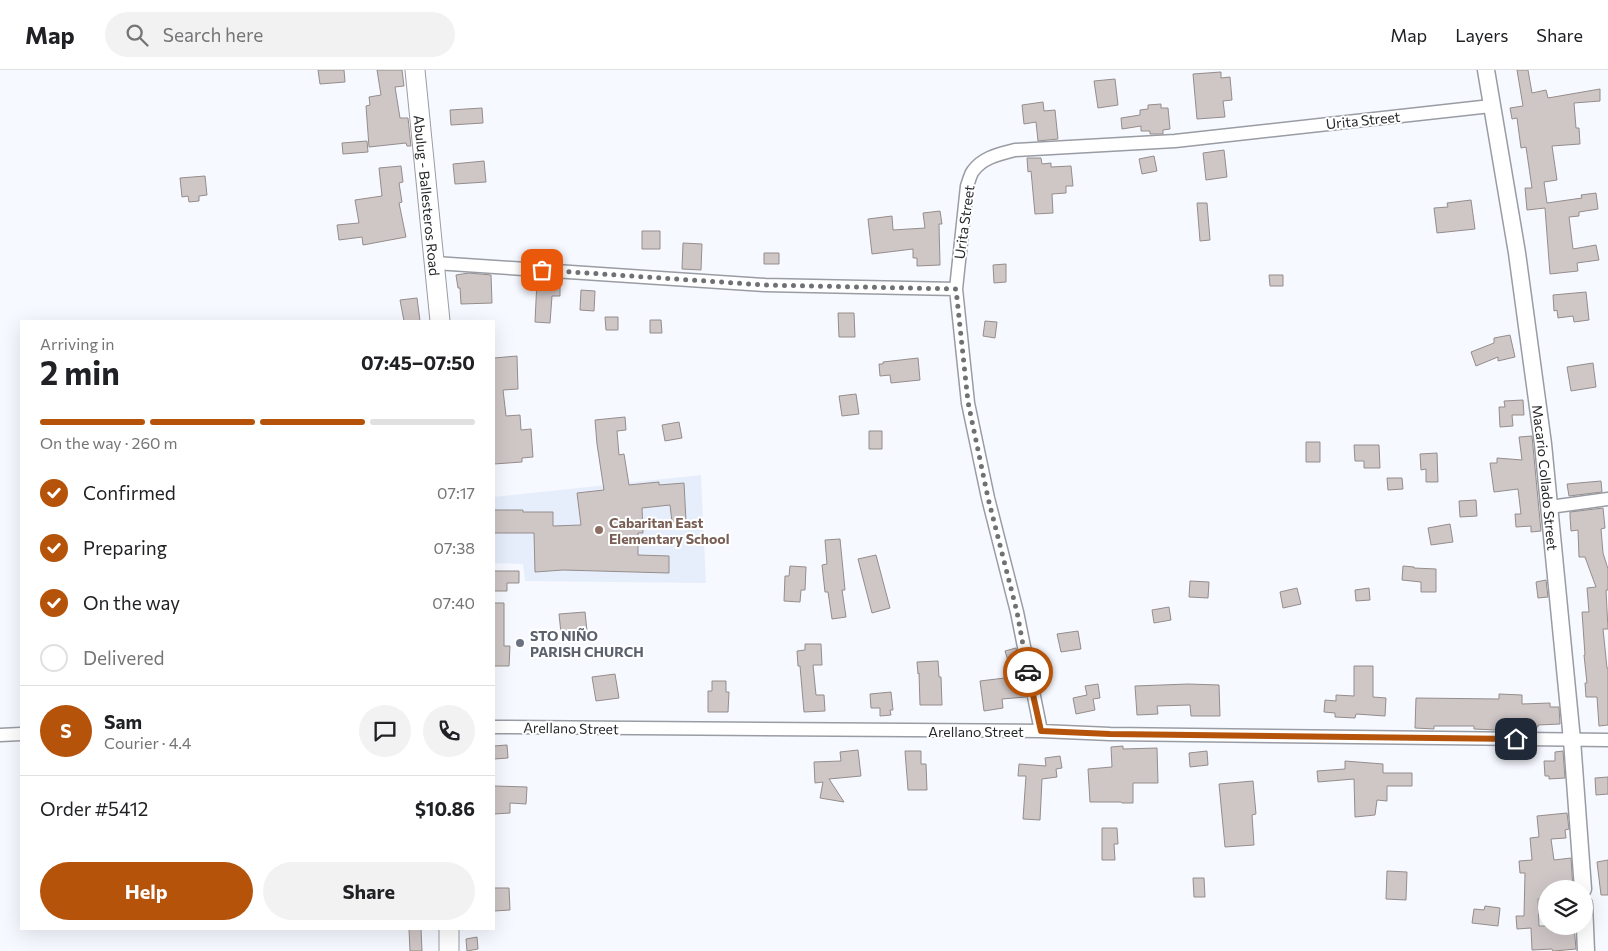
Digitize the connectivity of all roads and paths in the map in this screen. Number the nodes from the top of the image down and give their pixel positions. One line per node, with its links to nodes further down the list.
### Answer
1 (415, 70): 4 (main road, Abulug - Ballesteros Road)
2 (1486, 70): 3 (street, Macario Collado Street)
3 (1491, 106): 5 (street, Urita Street); 8 (street, Macario Collado Street)
4 (435, 263): 5 (street); 6 (main road, Abulug - Ballesteros Road)
5 (956, 289): 10 (street, Urita Street)
6 (440, 320)
7 (1608, 499): 8 (street)
8 (1550, 506): 13 (street, Macario Collado Street)
9 (495, 727): 10 (street, Arellano Street)
10 (1041, 731): 13 (street, Arellano Street)
11 (20, 734): 12 (street)
12 (0, 735)
13 (1572, 740): 14 (street, Arellano Street); 15 (street, Macario Collado Street)
14 (1608, 740)
15 (1582, 880)
16 (449, 930): 18 (main road)
17 (1585, 935): 19 (street)
18 (449, 951)
19 (1586, 951)

